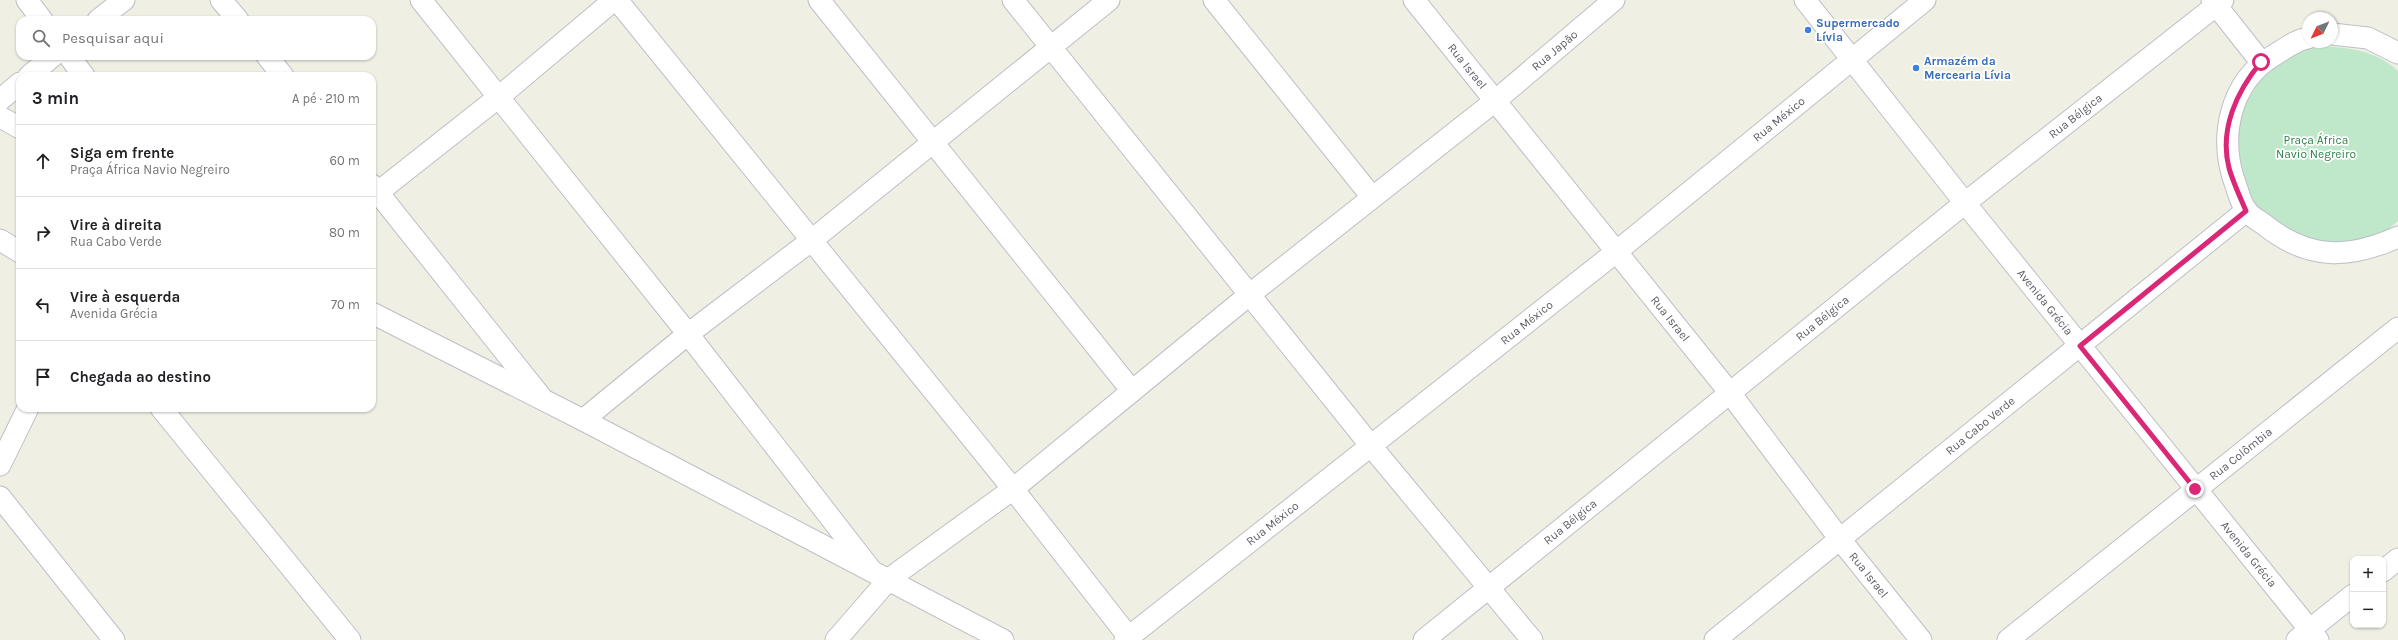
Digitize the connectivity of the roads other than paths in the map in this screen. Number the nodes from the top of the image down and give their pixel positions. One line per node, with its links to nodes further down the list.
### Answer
1 (27, 0): 16 (street)
2 (124, 0): 17 (street)
3 (222, 0): 18 (street)
4 (421, 0): 32 (street)
5 (614, 0): 32 (street)
6 (617, 0): 45 (street)
7 (819, 0): 37 (street)
8 (1013, 0): 21 (street)
9 (1109, 0): 21 (street)
10 (1214, 0): 40 (street)
11 (1414, 0): 34 (street, Rua Israel)
12 (1614, 0): 34 (street, Rua Japão)
13 (1805, 0): 23 (street, Avenida Grécia)
14 (1925, 0): 23 (street, Rua México)
15 (2217, 2): 27 (street); 41 (street, Rua Bélgica)
16 (39, 16)
17 (103, 16)
18 (235, 16)
19 (2338, 35): 22 (street)
20 (2302, 40): 27 (street)
21 (1050, 47): 37 (street); 48 (street)
22 (2398, 53)
23 (1852, 57): 41 (street, Avenida Grécia); 47 (street, Rua México)
24 (48, 60): 28 (street)
25 (72, 60): 29 (street)
26 (270, 60): 30 (street)
27 (2261, 62): 42 (street)
28 (34, 72)
29 (81, 72)
30 (280, 72)
31 (16, 87): 33 (street)
32 (500, 96): 38 (street); 51 (street)
33 (0, 100)
34 (1495, 101): 40 (street, Rua Japão); 47 (street, Rua Israel)
35 (0, 117): 36 (street)
36 (16, 126)
37 (934, 142): 45 (street); 53 (street)
38 (376, 189)
39 (376, 193): 55 (street)
40 (1372, 197): 48 (street, Rua Japão)
41 (1965, 203): 52 (street, Avenida Grécia); 54 (street, Rua Bélgica)
42 (2246, 211): 43 (street); 52 (street, Rua Cabo Verde)
43 (2398, 237)
44 (0, 240): 46 (street)
45 (812, 240): 51 (street); 61 (street)
46 (16, 250)
47 (1616, 252): 54 (street, Rua Israel); 59 (street, Rua México)
48 (1249, 295): 53 (street, Rua Japão); 59 (street)
49 (376, 315): 55 (street)
50 (2398, 328): 62 (street, Rua Colômbia)
51 (688, 334): 58 (street); 67 (street)
52 (2080, 346): 62 (street, Avenida Grécia); 64 (street, Rua Cabo Verde)
53 (1132, 391): 61 (street, Rua Japão)
54 (1730, 393): 64 (street, Rua Israel); 69 (street, Rua Bélgica)
55 (546, 403): 58 (street)
56 (26, 412): 60 (street)
57 (164, 412): 74 (street)
58 (583, 420): 67 (street)
59 (1371, 446): 69 (street); 72 (street, Rua México)
60 (0, 465)
61 (1013, 489): 68 (street, Rua Japão); 72 (street)
62 (2195, 489): 71 (street, Avenida Grécia); 81 (street, Rua Colômbia)
63 (0, 497): 73 (street)
64 (1840, 538): 79 (street, Rua Cabo Verde); 80 (street, Rua Israel)
65 (2398, 560): 66 (street)
66 (2386, 569)
67 (871, 570): 68 (street)
68 (889, 579): 75 (street, Rua Japão); 76 (street)
69 (1489, 588): 77 (street, Rua Bélgica); 78 (street)
70 (2350, 598): 71 (street)
71 (2308, 636)
72 (1128, 639)
73 (114, 640)
74 (350, 640)
75 (836, 640)
76 (1003, 640)
77 (1424, 640)
78 (1532, 640)
79 (1715, 640)
80 (1921, 640)
81 (2008, 640)

